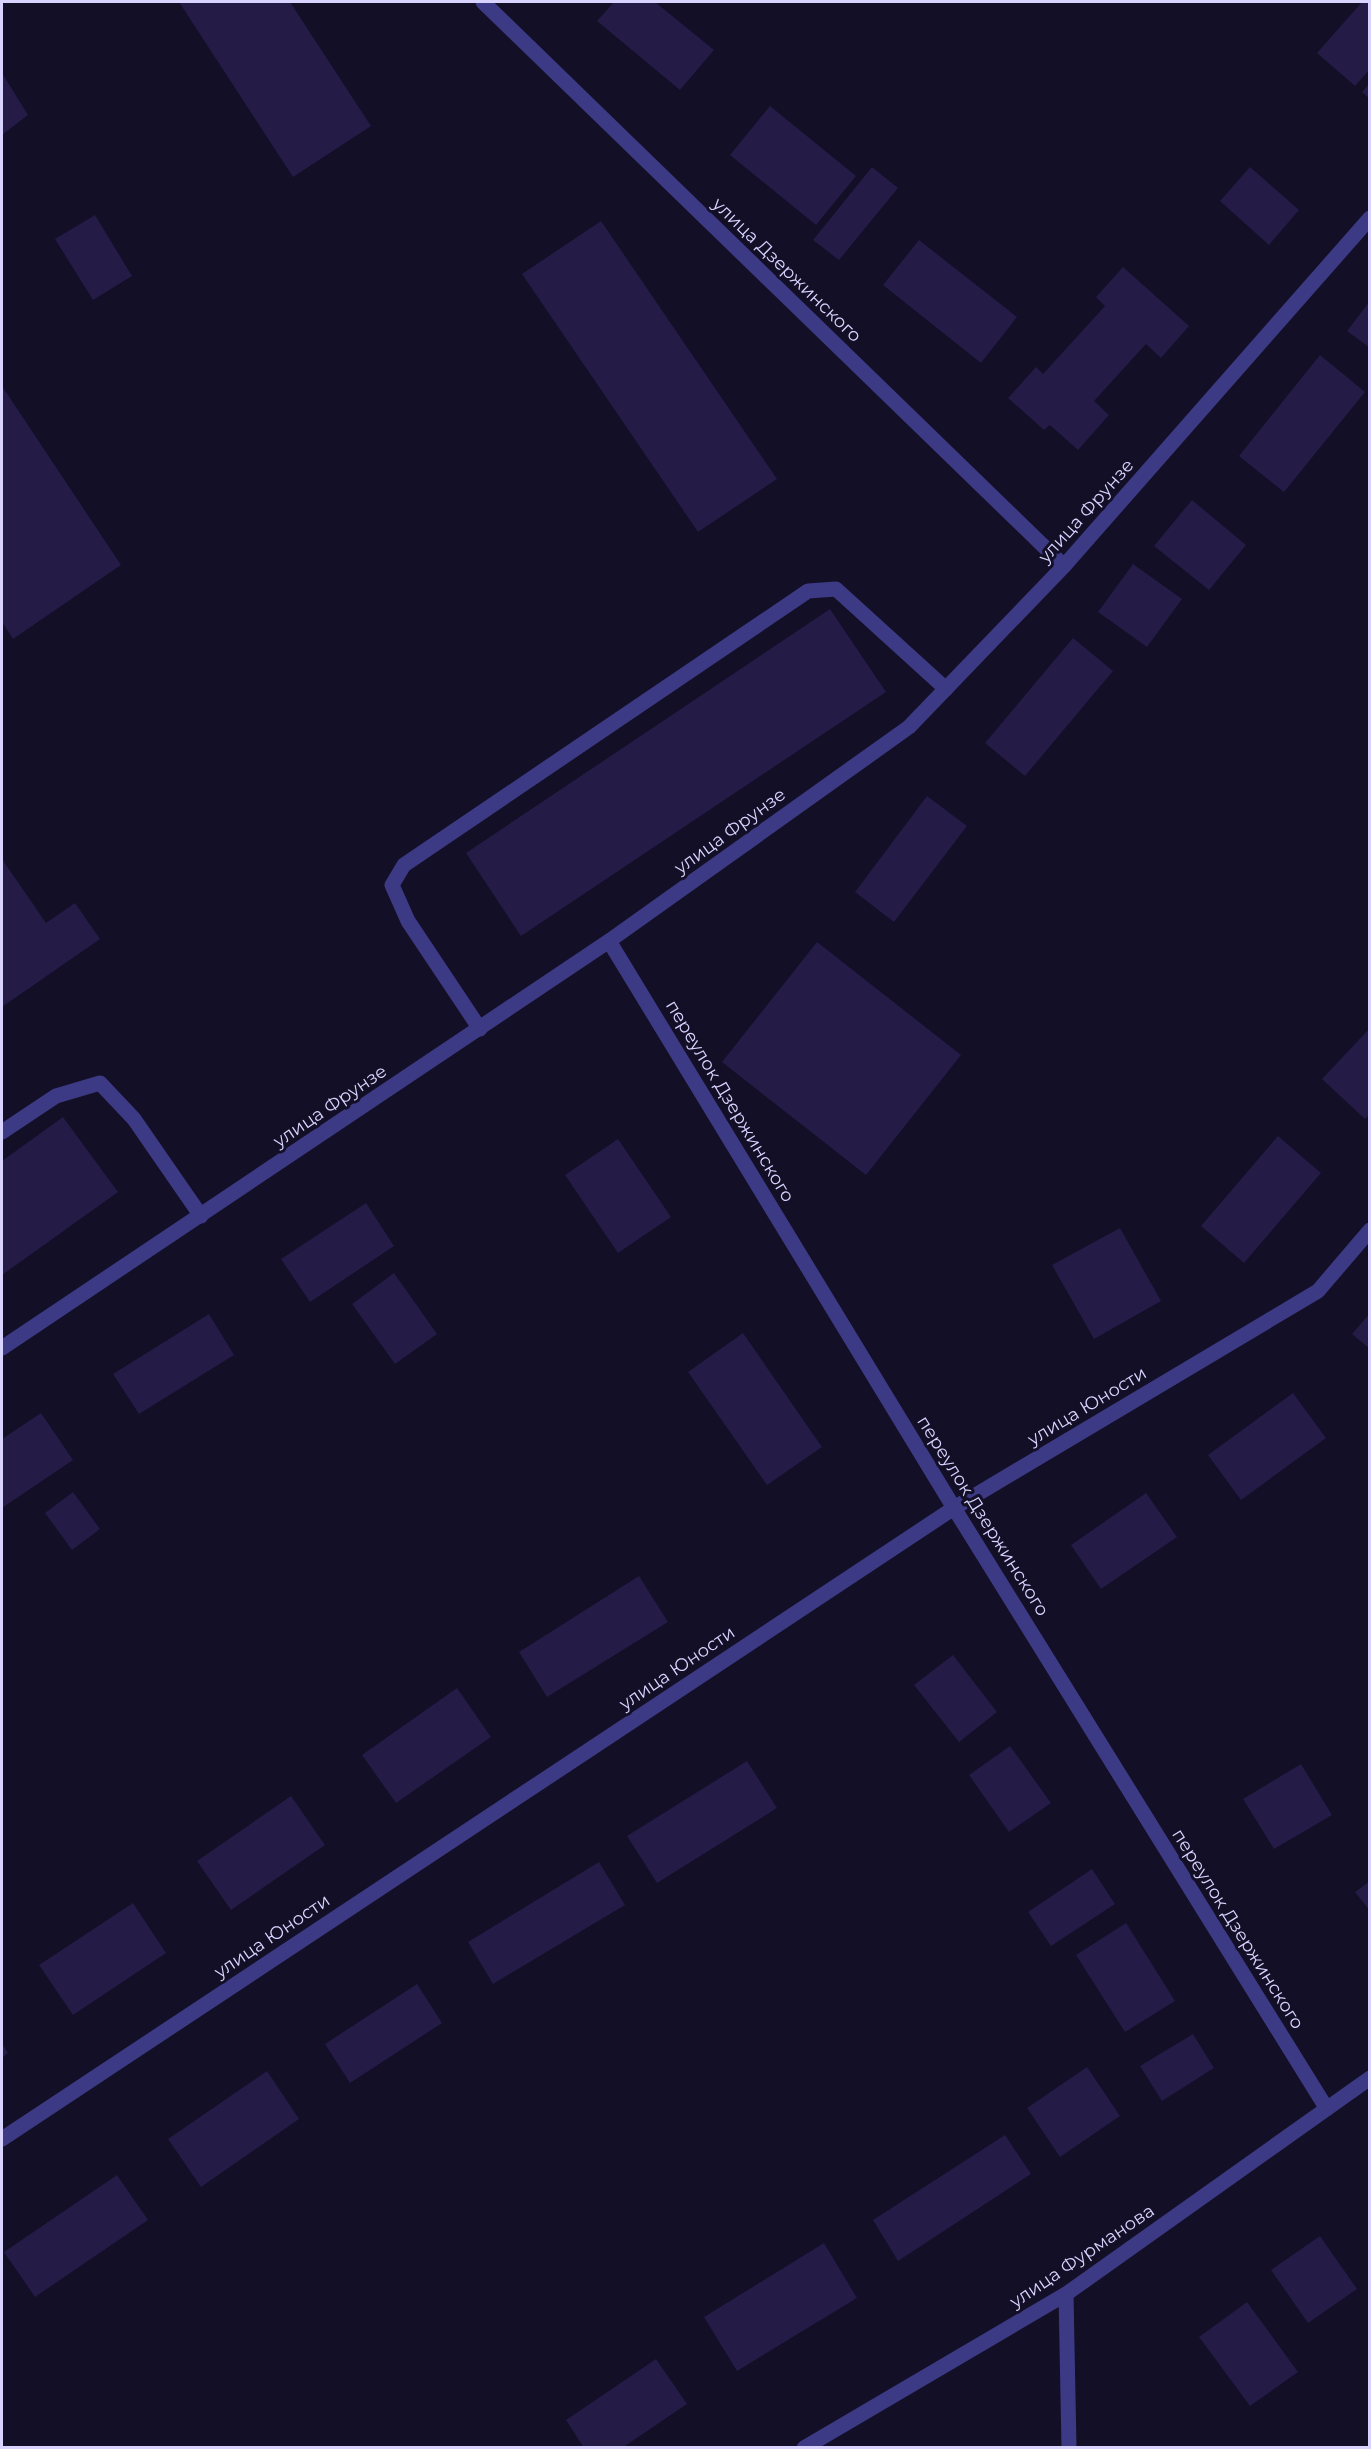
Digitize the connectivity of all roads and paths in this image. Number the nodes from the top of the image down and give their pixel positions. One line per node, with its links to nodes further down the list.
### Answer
1 (483, 2): 3 (street, улица Дзержинского)
2 (1370, 218): 3 (street, улица Фрунзе)
3 (1064, 566): 4 (street, улица Фрунзе)
4 (946, 689): 5 (street, улица Фрунзе); 6 (street)
5 (609, 941): 6 (street, улица Фрунзе); 11 (street, переулок Дзержинского)
6 (480, 1029): 8 (street, улица Фрунзе)
7 (2, 1132): 8 (street)
8 (201, 1216): 10 (street, улица Фрунзе)
9 (1370, 1230): 11 (street, улица Юности)
10 (2, 1348)
11 (954, 1508): 13 (street, переулок Дзержинского); 14 (street, улица Юности)
12 (1370, 2078): 13 (street, улица Фурманова)
13 (1327, 2109): 15 (street, улица Фурманова)
14 (2, 2139)
15 (1066, 2294): 16 (street, улица Фурманова); 17 (street)
16 (804, 2448)
17 (1069, 2448)

